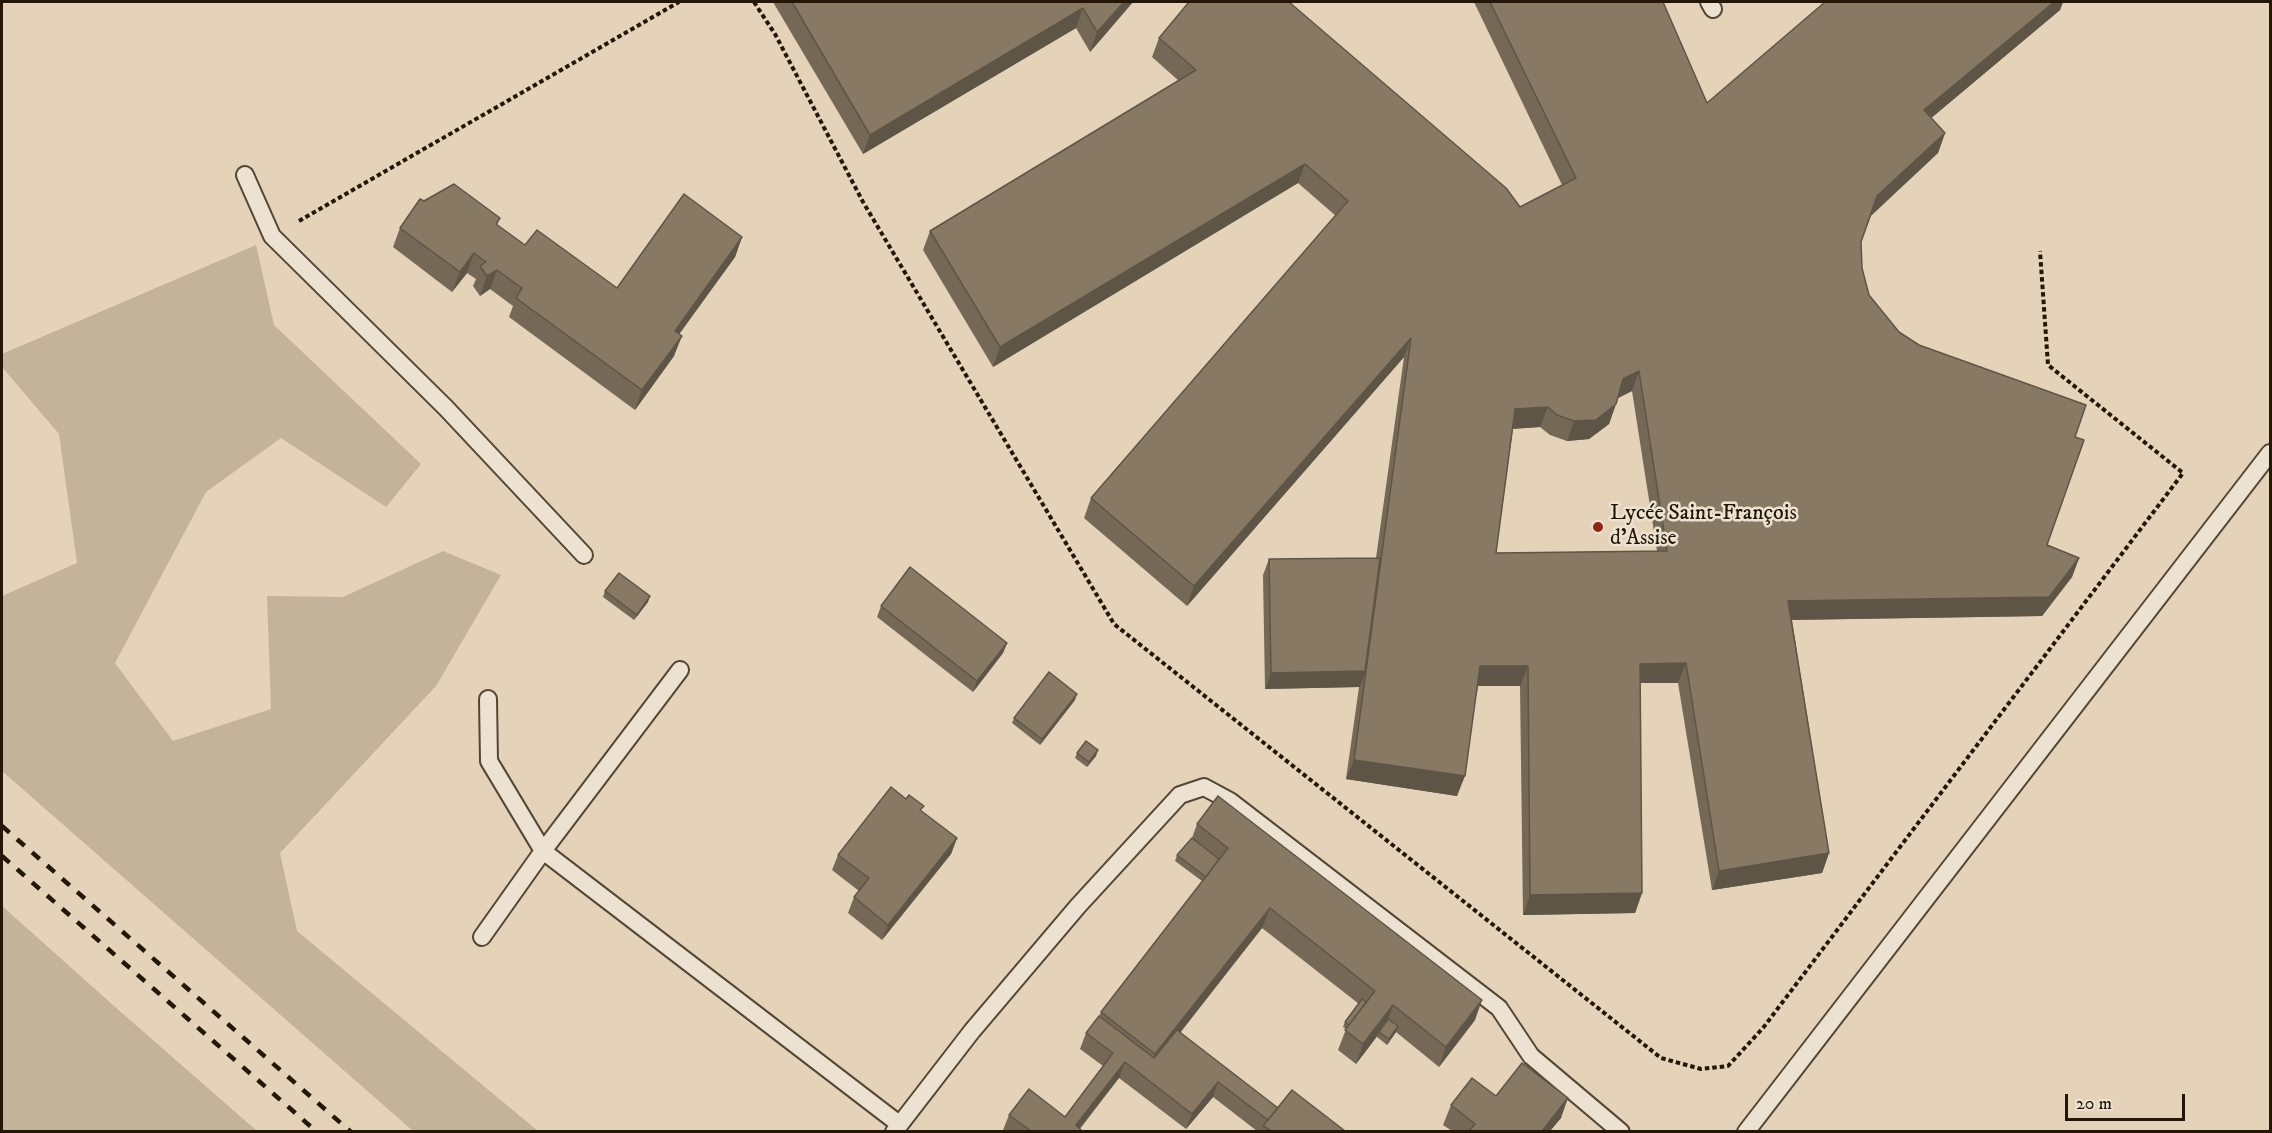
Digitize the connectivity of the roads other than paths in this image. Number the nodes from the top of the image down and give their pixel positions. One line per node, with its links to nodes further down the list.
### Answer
1 (245, 175): 3 (lane)
2 (2271, 453): 10 (lane)
3 (584, 555)
4 (681, 670): 6 (lane)
5 (488, 699): 6 (lane)
6 (543, 851): 7 (lane); 8 (lane)
7 (482, 937)
8 (897, 1128): 9 (lane)
9 (1621, 1131)
10 (1746, 1131)

